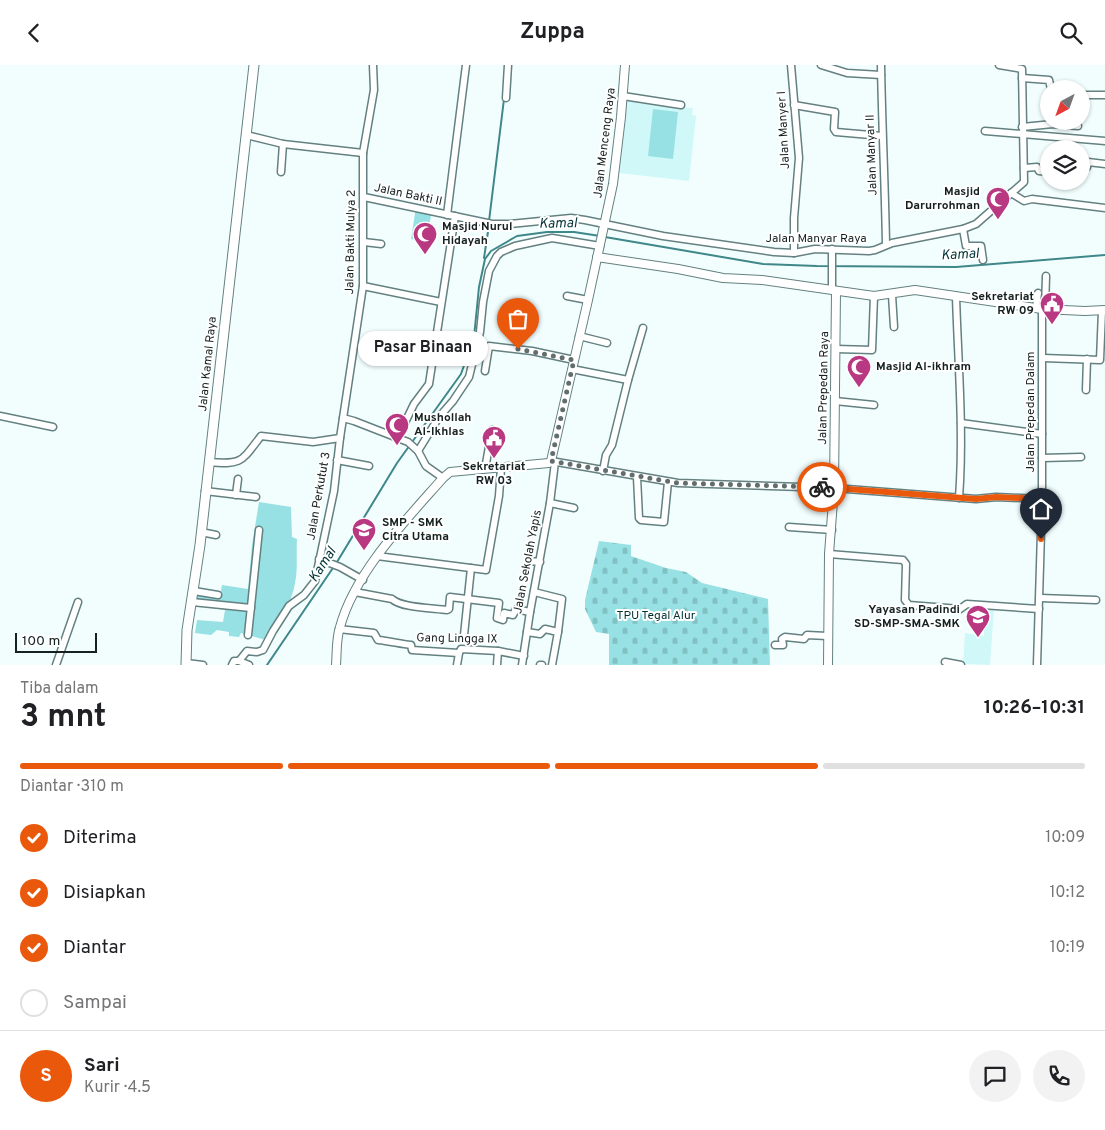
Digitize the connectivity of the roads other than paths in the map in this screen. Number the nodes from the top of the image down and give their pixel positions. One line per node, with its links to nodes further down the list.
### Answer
1 (254, 65): 23 (main road, Jalan Kamal Raya)
2 (373, 65): 27 (street, Jalan Bakti Mulya 2)
3 (466, 65): 36 (street)
4 (508, 65): 17 (street)
5 (625, 65): 16 (street, Jalan Menceng Raya)
6 (791, 65): 19 (street, Jalan Manyer I)
7 (821, 65): 11 (street)
8 (881, 65): 11 (street, Jalan Manyar II)
9 (999, 65): 10 (street, Jalan Manyar Raya)
10 (1018, 67): 12 (street, Jalan Manyar Raya)
11 (881, 75): 24 (street, Jalan Manyar II)
12 (1022, 78): 13 (street); 21 (street, Jalan Manyar Raya)
13 (1049, 80)
14 (1090, 95): 15 (street)
15 (1105, 95)
16 (623, 96): 18 (street); 39 (street, Jalan Menceng Raya)
17 (506, 98)
18 (681, 105)
19 (794, 105): 24 (street); 46 (street, Jalan Manyer I)
20 (1040, 126): 21 (street)
21 (1022, 130): 22 (street); 25 (street); 30 (street, Jalan Manyar Raya)
22 (985, 131)
23 (246, 135): 26 (street); 87 (main road, Jalan Kamal Raya)
24 (882, 136): 44 (street, Jalan Manyar II)
25 (1105, 141)
26 (283, 144): 27 (street); 31 (street)
27 (363, 153): 34 (street, Jalan Bakti Mulya 2)
28 (1090, 162): 29 (street)
29 (1105, 164)
30 (1024, 167): 32 (street); 33 (street, Jalan Manyar Raya)
31 (281, 172)
32 (1040, 172)
33 (1011, 193): 35 (street); 40 (street, Jalan Manyar Raya)
34 (364, 197): 36 (street, Jalan Bakti II); 41 (street, Jalan Bakti Mulya 2)
35 (1105, 208)
36 (447, 215): 37 (street, Jalan Bakti II)
37 (455, 216): 38 (street, Jalan Bakti II); 58 (street)
38 (492, 223): 39 (street, Jalan Manyar Raya)
39 (604, 227): 43 (street, Jalan Menceng Raya); 46 (street, Jalan Manyar Raya)
40 (964, 229): 44 (street, Jalan Manyar Raya); 48 (street)
41 (364, 241): 42 (street); 50 (street, Jalan Bakti Mulya 2)
42 (381, 244)
43 (600, 244): 47 (street, Jalan Menceng Raya); 83 (street)
44 (886, 245): 45 (street, Jalan Manyar Raya)
45 (832, 249): 46 (street, Jalan Manyar Raya); 51 (street)
46 (794, 253)
47 (597, 257): 51 (street); 57 (street, Jalan Menceng Raya)
48 (983, 260)
49 (1046, 277): 59 (street)
50 (363, 286): 58 (street); 76 (street, Jalan Bakti Mulya 2)
51 (834, 290): 56 (street); 65 (street, Jalan Prepedan Raya)
52 (1038, 293): 59 (street)
53 (892, 295): 54 (street); 56 (street); 61 (street)
54 (956, 296): 59 (street); 77 (street)
55 (567, 297): 57 (street)
56 (874, 297): 65 (street)
57 (588, 300): 63 (street, Jalan Menceng Raya)
58 (441, 302): 81 (street)
59 (1041, 309): 60 (street); 66 (street, Jalan Prepedan Dalam)
60 (1103, 311): 67 (street)
61 (894, 327)
62 (643, 328): 71 (street)
63 (579, 336): 64 (street); 68 (street, Jalan Menceng Raya)
64 (607, 343)
65 (836, 349): 73 (street, Jalan Prepedan Raya)
66 (1043, 358): 67 (street); 80 (street, Jalan Prepedan Dalam)
67 (1087, 359): 72 (street)
68 (574, 360): 69 (street, Jalan Menceng Raya); 70 (street)
69 (572, 369): 71 (street); 88 (street, Jalan Menceng Raya)
70 (485, 371)
71 (628, 379): 92 (street)
72 (1086, 390)
73 (836, 401): 74 (street); 97 (street, Jalan Prepedan Raya)
74 (874, 405)
75 (0, 415): 78 (street)
76 (343, 419): 81 (street); 82 (street, Jalan Perkutut 3)
77 (961, 423): 80 (street); 101 (street)
78 (53, 427)
79 (492, 430): 91 (street)
80 (1042, 435): 84 (street, Jalan Prepedan Dalam)
81 (398, 437): 83 (street)
82 (340, 438): 86 (street, Jalan Perkutut 3); 87 (street)
83 (417, 450): 94 (street)
84 (1042, 457): 85 (street); 102 (street, Jalan Prepedan Dalam)
85 (1081, 457)
86 (337, 459): 89 (street); 112 (street, Jalan Perkutut 3)
87 (209, 462): 98 (main road, Jalan Kamal Raya)
88 (553, 462): 90 (street); 92 (street); 103 (street, Jalan Sekolah Yapis)
89 (369, 466)
90 (501, 468): 91 (street); 115 (street)
91 (485, 469): 94 (street)
92 (603, 471): 93 (street)
93 (637, 477): 96 (street); 96 (street)
94 (443, 478): 111 (street)
95 (238, 479): 99 (street)
96 (668, 482): 97 (street)
97 (834, 488): 101 (street); 107 (street, Jalan Prepedan Raya)
98 (205, 491): 99 (street); 108 (main road, Jalan Kamal Raya)
99 (236, 495): 100 (street)
100 (256, 497)
101 (959, 498): 102 (street)
102 (1042, 499): 122 (street, Jalan Prepedan Dalam)
103 (550, 503): 104 (street); 114 (street, Jalan Sekolah Yapis)
104 (574, 508)
105 (788, 527): 107 (street)
106 (259, 530): 126 (street)
107 (832, 530): 110 (street, Jalan Prepedan Raya)
108 (201, 532): 109 (street); 117 (main road, Jalan Kamal Raya)
109 (216, 535)
110 (829, 554): 127 (street); 134 (street, Jalan Prepedan Raya)
111 (377, 556): 115 (street); 116 (street)
112 (319, 559): 116 (street, Jalan Perkutut 3); 139 (street)
113 (530, 561): 114 (street)
114 (540, 562): 119 (street, Jalan Sekolah Yapis)
115 (471, 568): 121 (street)
116 (362, 580): 118 (street)
117 (194, 591): 120 (street); 125 (main road, Jalan Kamal Raya)
118 (355, 592): 121 (street); 129 (street)
119 (534, 592): 128 (street, Jalan Sekolah Yapis); 131 (street)
120 (218, 595)
121 (467, 598): 128 (street); 133 (street)
122 (1040, 598): 123 (street); 127 (street, Jalan Prepedan Dalam)
123 (1096, 600)
124 (78, 602): 142 (street)
125 (192, 602): 126 (street); 141 (main road, Jalan Kamal Raya)
126 (251, 608): 132 (street)
127 (1039, 609): 153 (street, Jalan Prepedan Dalam)
128 (530, 612): 130 (street, Jalan Sekolah Yapis)
129 (339, 629): 137 (street, Gang Lingga IX); 146 (street)
130 (527, 631): 131 (street); 138 (street, Jalan Sekolah Yapis)
131 (558, 632): 150 (street)
132 (248, 635)
133 (464, 635)
134 (827, 636): 135 (street); 151 (street, Jalan Prepedan Raya)
135 (775, 645)
136 (498, 651): 137 (street, Gang Lingga IX); 138 (street, Gang Lingga IX); 148 (street)
137 (459, 653): 147 (street)
138 (524, 656): 149 (street, Jalan Sekolah Yapis)
139 (239, 661): 144 (street); 145 (street)
140 (945, 662): 152 (street)
141 (186, 664): 143 (street)
142 (56, 665)
143 (203, 665)
144 (232, 665)
145 (249, 665)
146 (336, 665)
147 (457, 665)
148 (497, 665)
149 (522, 665)
150 (552, 665)
151 (828, 665)
152 (961, 665)
153 (1037, 665)

